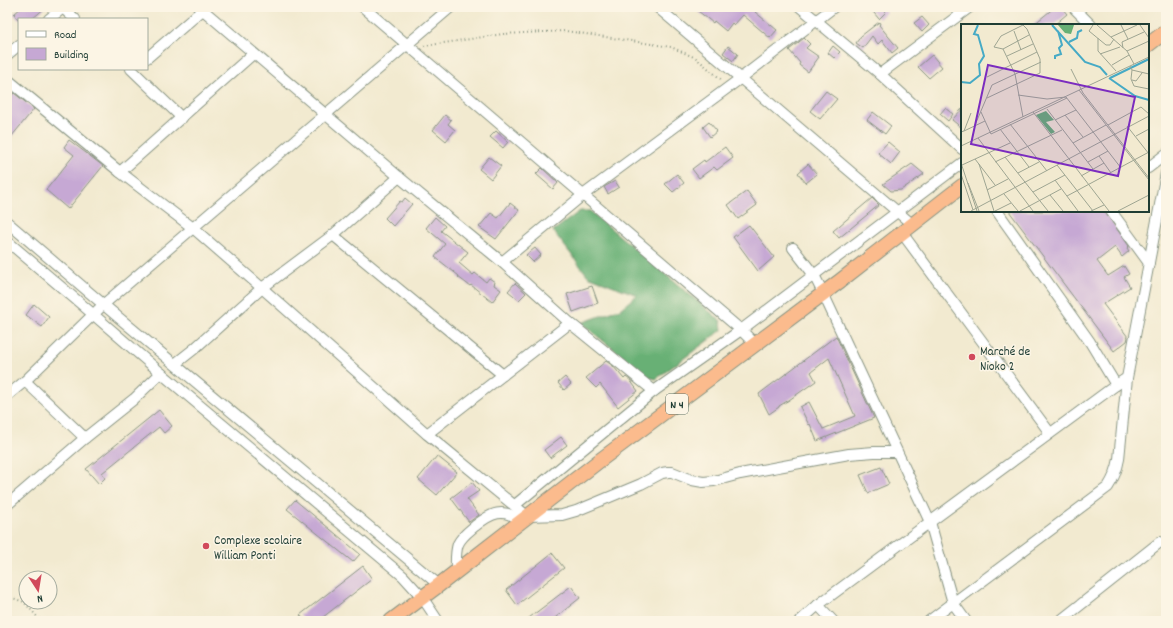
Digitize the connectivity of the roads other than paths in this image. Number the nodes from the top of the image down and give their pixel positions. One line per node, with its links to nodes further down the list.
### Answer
1 (63, 7): 10 (street); 11 (street)
2 (363, 7): 15 (street)
3 (451, 7): 15 (street)
4 (657, 7): 23 (street)
5 (800, 7): 12 (street)
6 (834, 7): 12 (street)
7 (970, 7): 22 (street)
8 (1073, 7): 13 (street)
9 (204, 9): 18 (street); 20 (street)
10 (50, 18)
11 (74, 18)
12 (816, 20): 22 (street); 23 (street)
13 (1090, 24)
14 (1166, 31): 16 (highway)
15 (407, 44): 25 (street); 35 (street)
16 (1149, 44)
17 (18, 46): 19 (street)
18 (253, 54): 25 (street); 26 (street)
19 (7, 55)
20 (148, 57)
21 (133, 70): 26 (street)
22 (880, 74): 27 (street)
23 (741, 78): 35 (street); 36 (street)
24 (7, 79): 31 (street)
25 (326, 114): 33 (street); 40 (street)
26 (182, 118): 31 (street)
27 (961, 148)
28 (1166, 154): 30 (street)
29 (961, 164): 36 (street)
30 (1149, 167)
31 (120, 172): 40 (street)
32 (1166, 173): 46 (street)
33 (399, 177): 42 (street); 45 (street)
34 (961, 187): 41 (highway, N 4)
35 (583, 194): 45 (street); 53 (street)
36 (898, 212): 41 (street); 47 (street)
37 (997, 212): 61 (street)
38 (1112, 212): 46 (street)
39 (7, 222): 50 (street)
40 (193, 228): 48 (street); 50 (street)
41 (907, 229): 49 (highway, N 4); 66 (street)
42 (333, 235): 48 (street); 57 (street)
43 (7, 241): 51 (street)
44 (793, 248): 47 (street)
45 (502, 262): 52 (street)
46 (1149, 263): 58 (street)
47 (814, 275): 49 (street); 53 (street)
48 (262, 288): 55 (street); 65 (street)
49 (823, 293): 54 (highway, N 4); 68 (street)
50 (104, 304): 51 (street); 55 (street)
51 (94, 314): 56 (street); 60 (street)
52 (570, 323): 57 (street); 63 (street)
53 (741, 330): 54 (street); 63 (street)
54 (755, 344): 71 (highway, N 4)
55 (175, 364): 75 (street)
56 (161, 373): 67 (street); 76 (street)
57 (503, 376): 65 (street)
58 (1127, 378): 61 (street); 77 (street)
59 (7, 382): 62 (street)
60 (25, 382): 62 (street); 67 (street)
61 (1116, 385): 66 (street)
62 (16, 389): 64 (street)
63 (654, 391): 70 (street)
64 (7, 396)
65 (427, 434): 70 (street)
66 (1050, 434): 72 (street)
67 (85, 438): 69 (street)
68 (897, 452): 71 (street); 72 (street)
69 (7, 504)
70 (515, 505): 71 (street)
71 (524, 519): 74 (highway, N 4); 74 (street)
72 (930, 522): 77 (street); 78 (street)
73 (1160, 542): 85 (street)
74 (456, 572): 75 (highway, N 4)
75 (439, 585): 76 (highway, N 4)
76 (422, 597): 79 (highway, N 4); 80 (street)
77 (953, 603): 83 (street); 84 (street)
78 (818, 605): 81 (street); 82 (street)
79 (391, 621)
80 (438, 621)
81 (800, 621)
82 (833, 621)
83 (928, 621)
84 (966, 621)
85 (1060, 621)

